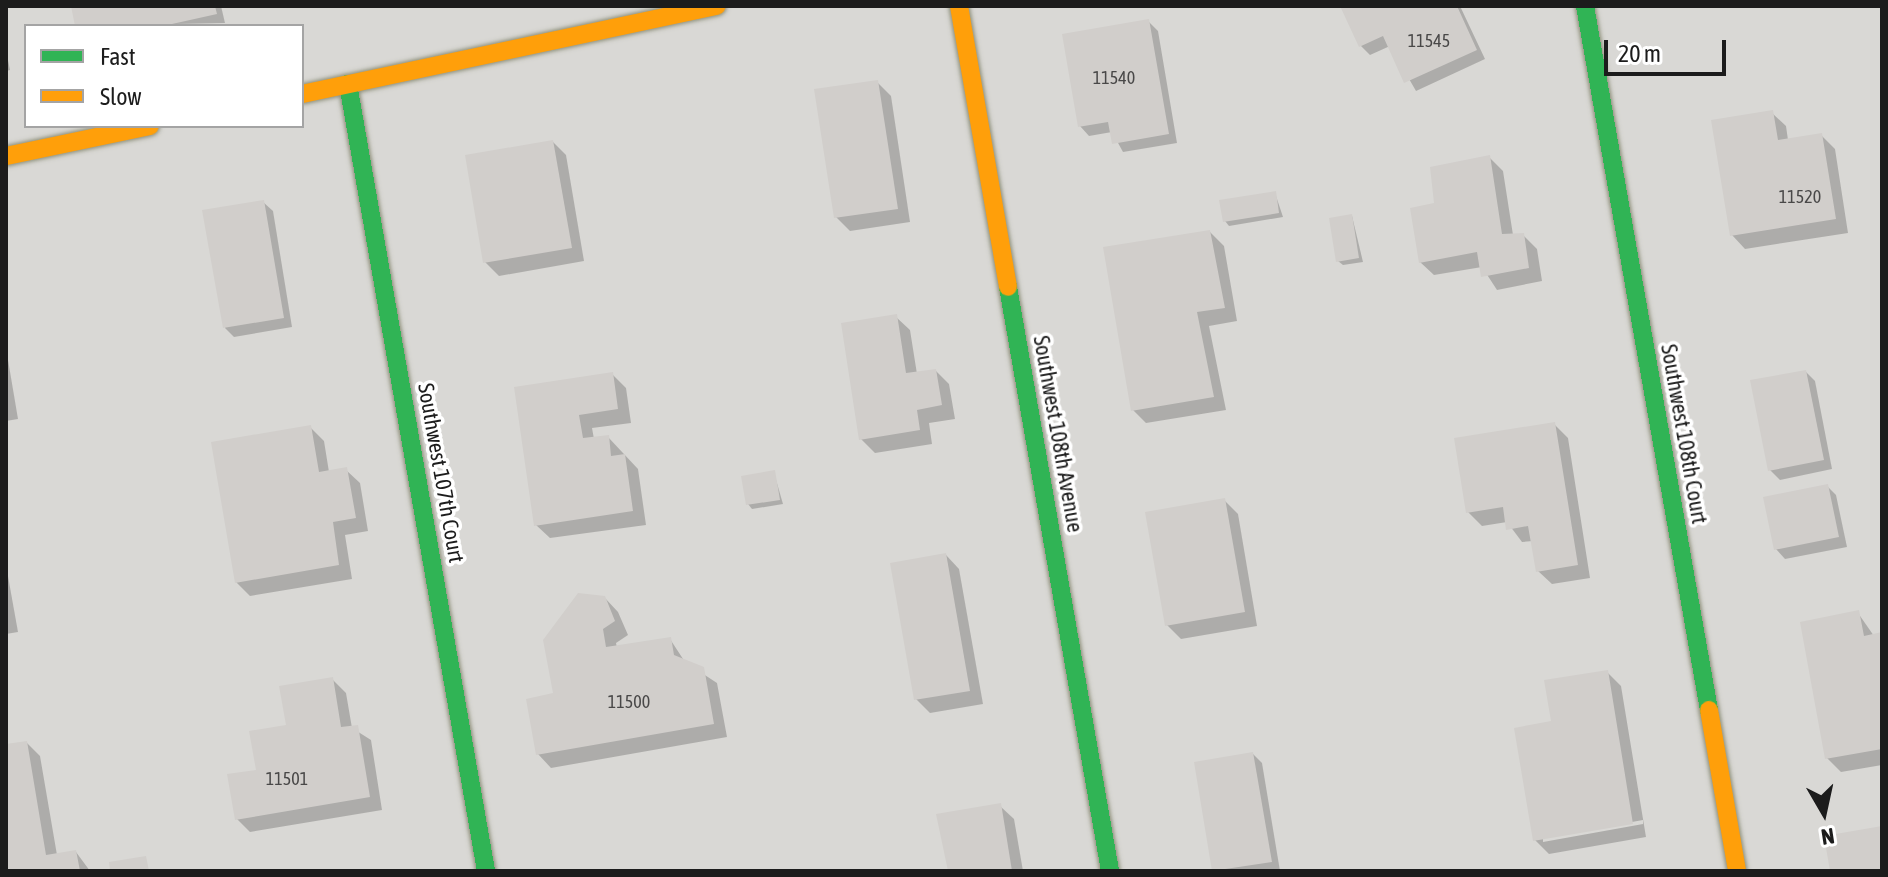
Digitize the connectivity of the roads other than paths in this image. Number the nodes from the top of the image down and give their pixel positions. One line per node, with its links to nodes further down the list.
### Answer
1 (717, 6): 4 (street)
2 (959, 6): 9 (street, Southwest 108th Avenue)
3 (1585, 6): 10 (street, Southwest 108th Court)
4 (348, 84): 5 (street); 8 (street, Southwest 107th Court)
5 (304, 94)
6 (140, 128): 7 (street)
7 (6, 156)
8 (486, 871)
9 (1110, 871)
10 (1737, 871)

